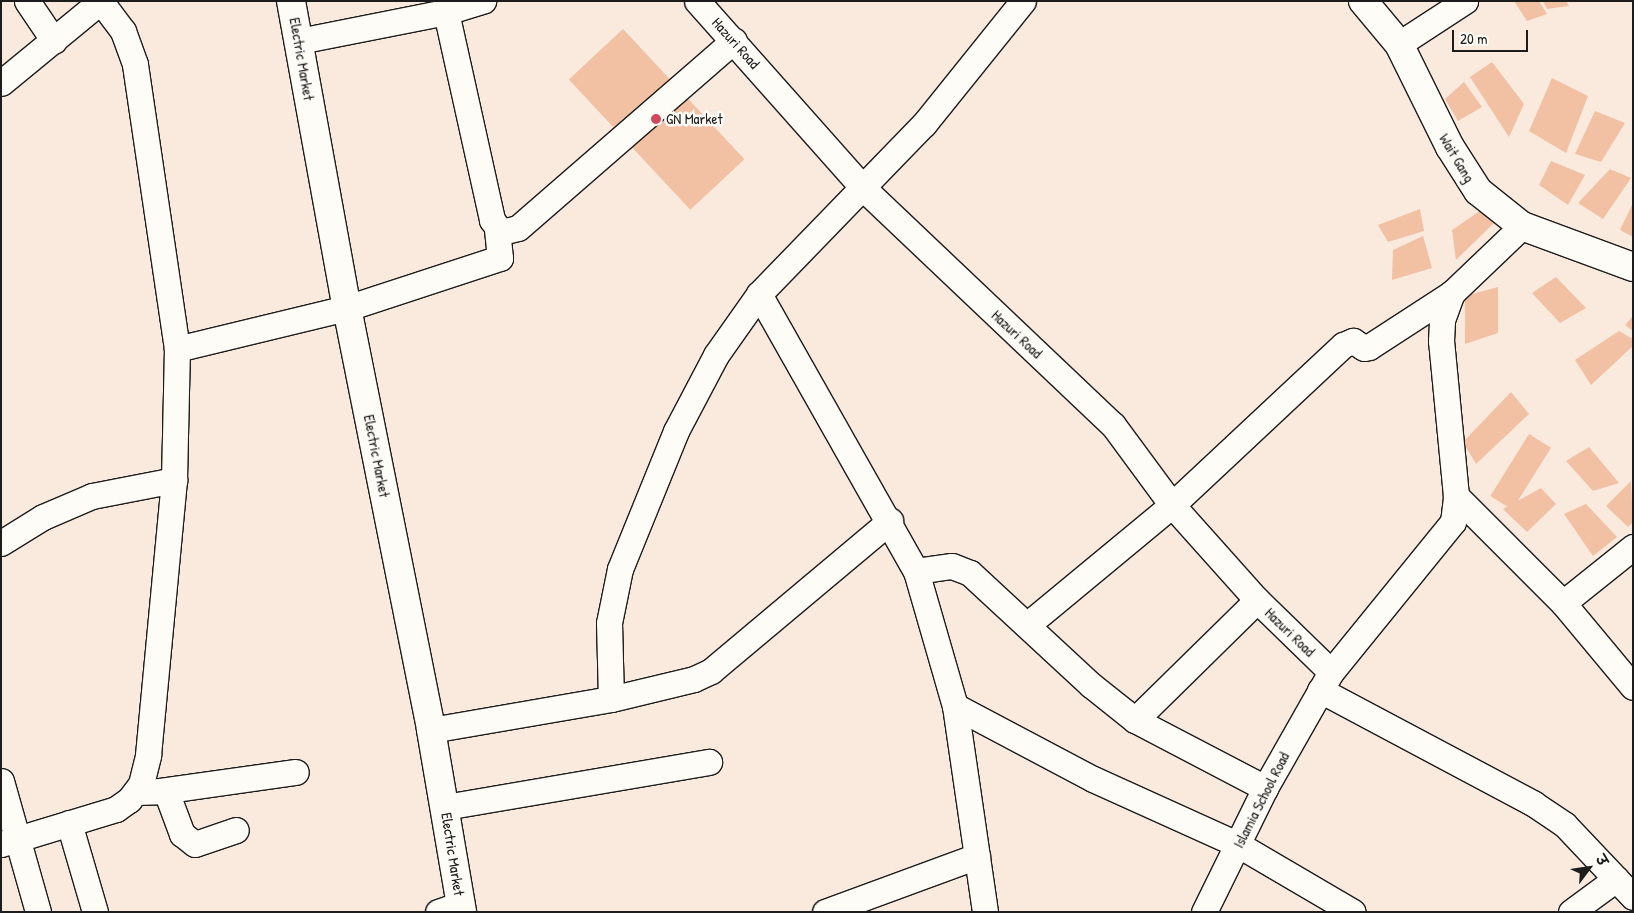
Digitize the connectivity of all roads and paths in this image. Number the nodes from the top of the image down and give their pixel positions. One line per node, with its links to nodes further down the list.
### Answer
1 (27, 1): 11 (street)
2 (291, 1): 12 (street, Electric Market)
3 (483, 1): 9 (street)
4 (697, 1): 10 (street, Hazuri Road)
5 (1023, 1): 15 (street)
6 (1363, 1): 13 (street, Wait Gang)
7 (1465, 1): 13 (street)
8 (101, 2): 11 (street); 22 (street)
9 (446, 12): 12 (street); 17 (street)
10 (734, 40): 15 (street, Hazuri Road); 17 (street)
11 (54, 41): 14 (street)
12 (299, 42): 21 (street, Electric Market)
13 (1399, 44): 16 (street, Wait Gang)
14 (1, 83)
15 (863, 188): 20 (street); 25 (street, Hazuri Road)
16 (1522, 226): 18 (street, Wait Gang); 19 (street)
17 (497, 229): 21 (street)
18 (1633, 267)
19 (1452, 293): 24 (street, Islamia School Road); 25 (street)
20 (759, 294): 26 (street); 35 (street)
21 (347, 308): 22 (street); 38 (street, Electric Market)
22 (177, 348): 23 (street)
23 (174, 480): 27 (street); 44 (street)
24 (1456, 496): 31 (street); 33 (street, Islamia School Road)
25 (1172, 504): 30 (street, Hazuri Road); 32 (street)
26 (890, 521): 29 (street); 35 (street)
27 (1, 543)
28 (1632, 548): 31 (street)
29 (916, 571): 32 (street); 36 (street)
30 (1258, 600): 33 (street, Hazuri Road); 37 (street)
31 (1562, 603): 34 (street)
32 (1027, 625): 37 (street)
33 (1326, 681): 42 (street, Islamia School Road); 51 (street, Hazuri Road)
34 (1633, 687)
35 (611, 699): 38 (street)
36 (955, 706): 49 (street); 50 (street)
37 (1135, 720): 42 (street)
38 (431, 730): 45 (street, Electric Market)
39 (710, 762): 45 (street)
40 (296, 772): 43 (street)
41 (1, 782): 48 (street)
42 (1265, 788): 49 (street, Islamia School Road)
43 (166, 790): 44 (street); 47 (street)
44 (136, 792): 46 (street)
45 (445, 807): 53 (street, Electric Market)
46 (69, 824): 48 (street); 55 (street)
47 (236, 830)
48 (9, 841): 54 (street)
49 (1237, 844): 58 (street, Islamia School Road); 59 (street)
50 (977, 856): 56 (street); 57 (street)
51 (1616, 879): 52 (street, Hazuri Road); 60 (street)
52 (1633, 897)
53 (454, 909)
54 (38, 912)
55 (95, 912)
56 (825, 912)
57 (985, 912)
58 (1204, 912)
59 (1353, 912)
60 (1571, 912)

